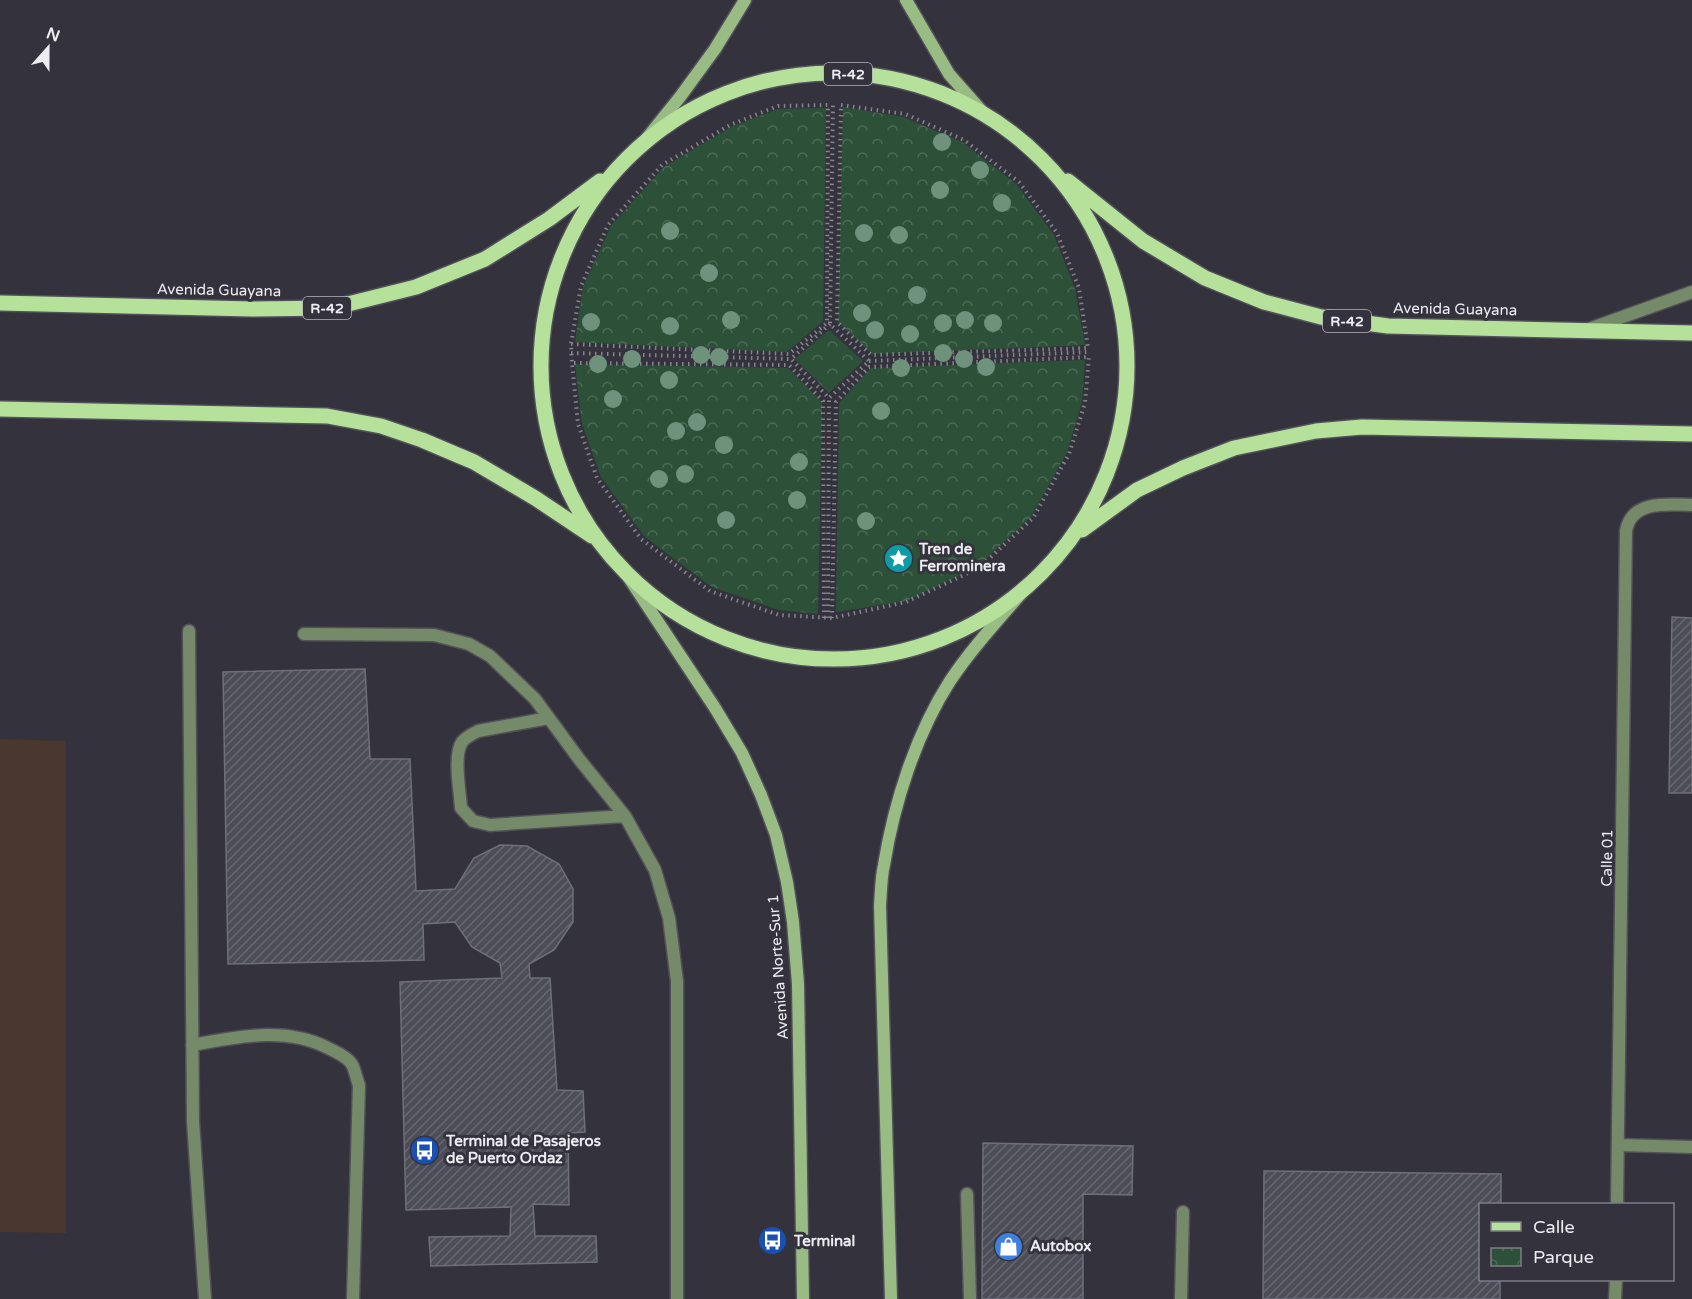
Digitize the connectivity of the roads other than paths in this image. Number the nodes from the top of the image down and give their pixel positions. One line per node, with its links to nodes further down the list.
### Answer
1 (744, 0): 4 (main road)
2 (906, 0): 3 (main road)
3 (987, 117): 4 (main road, R-42); 5 (main road, R-42)
4 (643, 143): 6 (main road, R-42)
5 (1045, 163): 9 (main road, Avenida Guayana / R-42); 14 (main road, R-42)
6 (616, 168): 8 (main road, Avenida Guayana / R-42); 15 (main road, R-42)
7 (1692, 292): 9 (street)
8 (0, 303)
9 (1585, 330): 10 (main road, Avenida Guayana / R-42)
10 (1692, 333)
11 (0, 409): 15 (main road, R-42)
12 (1692, 434): 14 (main road, R-42)
13 (1692, 505): 23 (street, Calle 01)
14 (1075, 535): 17 (main road, R-42)
15 (599, 540): 16 (main road, R-42)
16 (623, 569): 17 (main road, R-42); 32 (main road, Avenida Norte-Sur 1)
17 (1025, 589): 33 (main road)
18 (189, 631): 22 (street)
19 (304, 634): 20 (street)
20 (549, 718): 21 (street); 21 (street)
21 (625, 816): 31 (street)
22 (192, 1045): 29 (street); 30 (street)
23 (1619, 1145): 24 (street); 26 (street, Calle 01)
24 (1692, 1146)
25 (967, 1194): 34 (street)
26 (1617, 1203)
27 (1183, 1212): 35 (street)
28 (1616, 1281): 36 (street)
29 (206, 1299)
30 (353, 1299)
31 (677, 1299)
32 (802, 1299)
33 (891, 1299)
34 (970, 1299)
35 (1181, 1299)
36 (1615, 1299)

